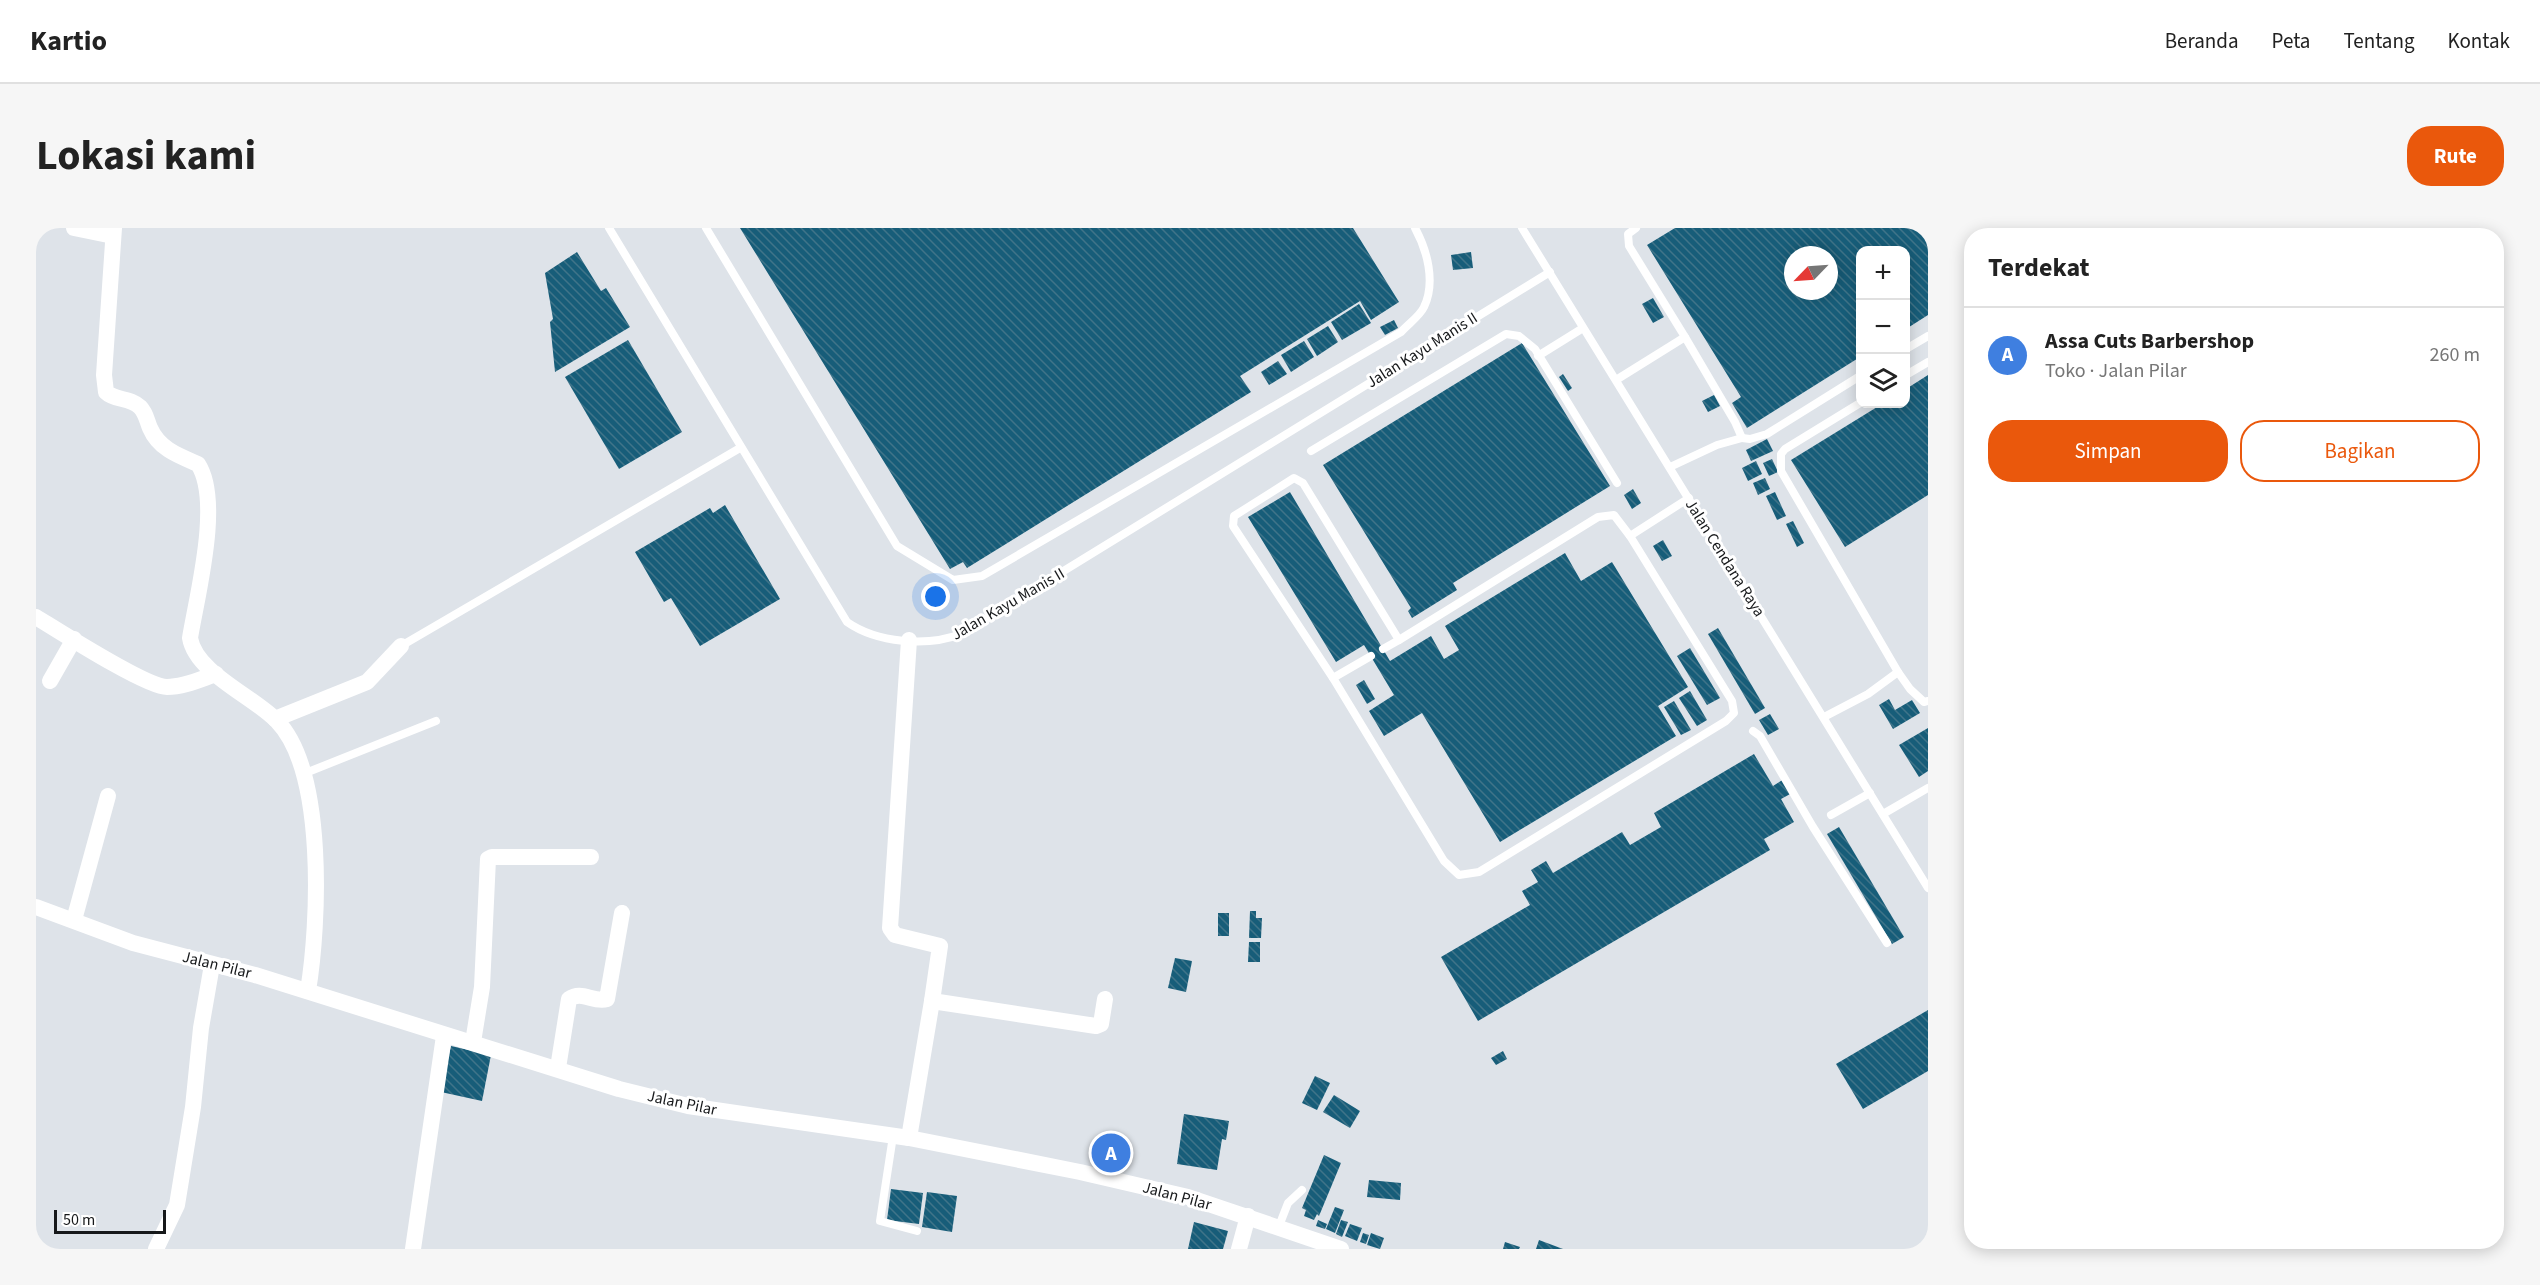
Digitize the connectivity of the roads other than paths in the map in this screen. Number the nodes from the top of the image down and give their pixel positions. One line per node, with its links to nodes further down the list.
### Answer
1 (74, 228): 7 (street)
2 (609, 228): 20 (lane, Jalan Kayu Manis II)
3 (706, 228): 4 (lane)
4 (1415, 228)
5 (1522, 228): 8 (lane, Jalan Cendana Raya)
6 (1636, 228): 11 (lane)
7 (113, 232): 34 (street)
8 (1550, 272): 9 (lane, Jalan Cendana Raya); 28 (lane, Jalan Kayu Manis II)
9 (1583, 328): 13 (lane); 17 (lane, Jalan Cendana Raya)
10 (1928, 336): 12 (lane)
11 (1685, 338): 17 (lane); 19 (lane)
12 (1910, 346)
13 (1538, 356): 21 (lane); 23 (lane)
14 (1928, 362): 15 (lane)
15 (1910, 372)
16 (1856, 378): 19 (lane)
17 (1616, 380): 22 (lane, Jalan Cendana Raya)
18 (1856, 405): 33 (lane)
19 (1742, 438): 22 (lane)
20 (740, 448): 28 (lane, Jalan Kayu Manis II); 30 (lane)
21 (1311, 451)
22 (1670, 467): 24 (lane, Jalan Cendana Raya)
23 (1617, 483)
24 (1689, 498): 25 (lane); 38 (lane, Jalan Cendana Raya)
25 (1630, 536): 29 (lane); 35 (lane)
26 (36, 617): 27 (street)
27 (74, 639): 34 (street); 36 (street)
28 (909, 640): 57 (street)
29 (1399, 640): 31 (lane); 35 (lane)
30 (401, 646): 39 (street)
31 (1383, 649)
32 (1371, 656): 35 (lane)
33 (1898, 672): 37 (lane); 38 (lane)
34 (216, 674): 39 (street)
35 (1332, 678)
36 (50, 681)
37 (1928, 701)
38 (1824, 717): 44 (lane, Jalan Cendana Raya)
39 (275, 719): 42 (street)
40 (436, 721): 42 (lane)
41 (1753, 731): 53 (lane)
42 (303, 774): 55 (street)
43 (1928, 788): 46 (lane)
44 (1870, 793): 46 (lane, Jalan Cendana Raya); 47 (lane)
45 (108, 796): 52 (street)
46 (1883, 814): 49 (lane, Jalan Cendana Raya)
47 (1831, 815)
48 (591, 857): 59 (street)
49 (1928, 888)
50 (36, 907): 52 (street, Jalan Pilar)
51 (622, 913): 60 (street)
52 (74, 920): 54 (street, Jalan Pilar)
53 (1887, 943)
54 (212, 965): 55 (street, Jalan Pilar); 66 (street)
55 (308, 991): 58 (street, Jalan Pilar)
56 (1105, 999): 57 (street)
57 (932, 1001): 61 (street)
58 (444, 1036): 59 (street, Jalan Pilar); 67 (street)
59 (473, 1041): 60 (street, Jalan Pilar)
60 (558, 1068): 61 (street, Jalan Pilar)
61 (901, 1137): 63 (street, Jalan Pilar); 65 (lane)
62 (1302, 1190): 64 (lane)
63 (1248, 1216): 64 (street, Jalan Pilar); 68 (street)
64 (1279, 1226): 69 (street, Jalan Pilar)
65 (918, 1231)
66 (156, 1249)
67 (413, 1249)
68 (1239, 1249)
69 (1341, 1249)

